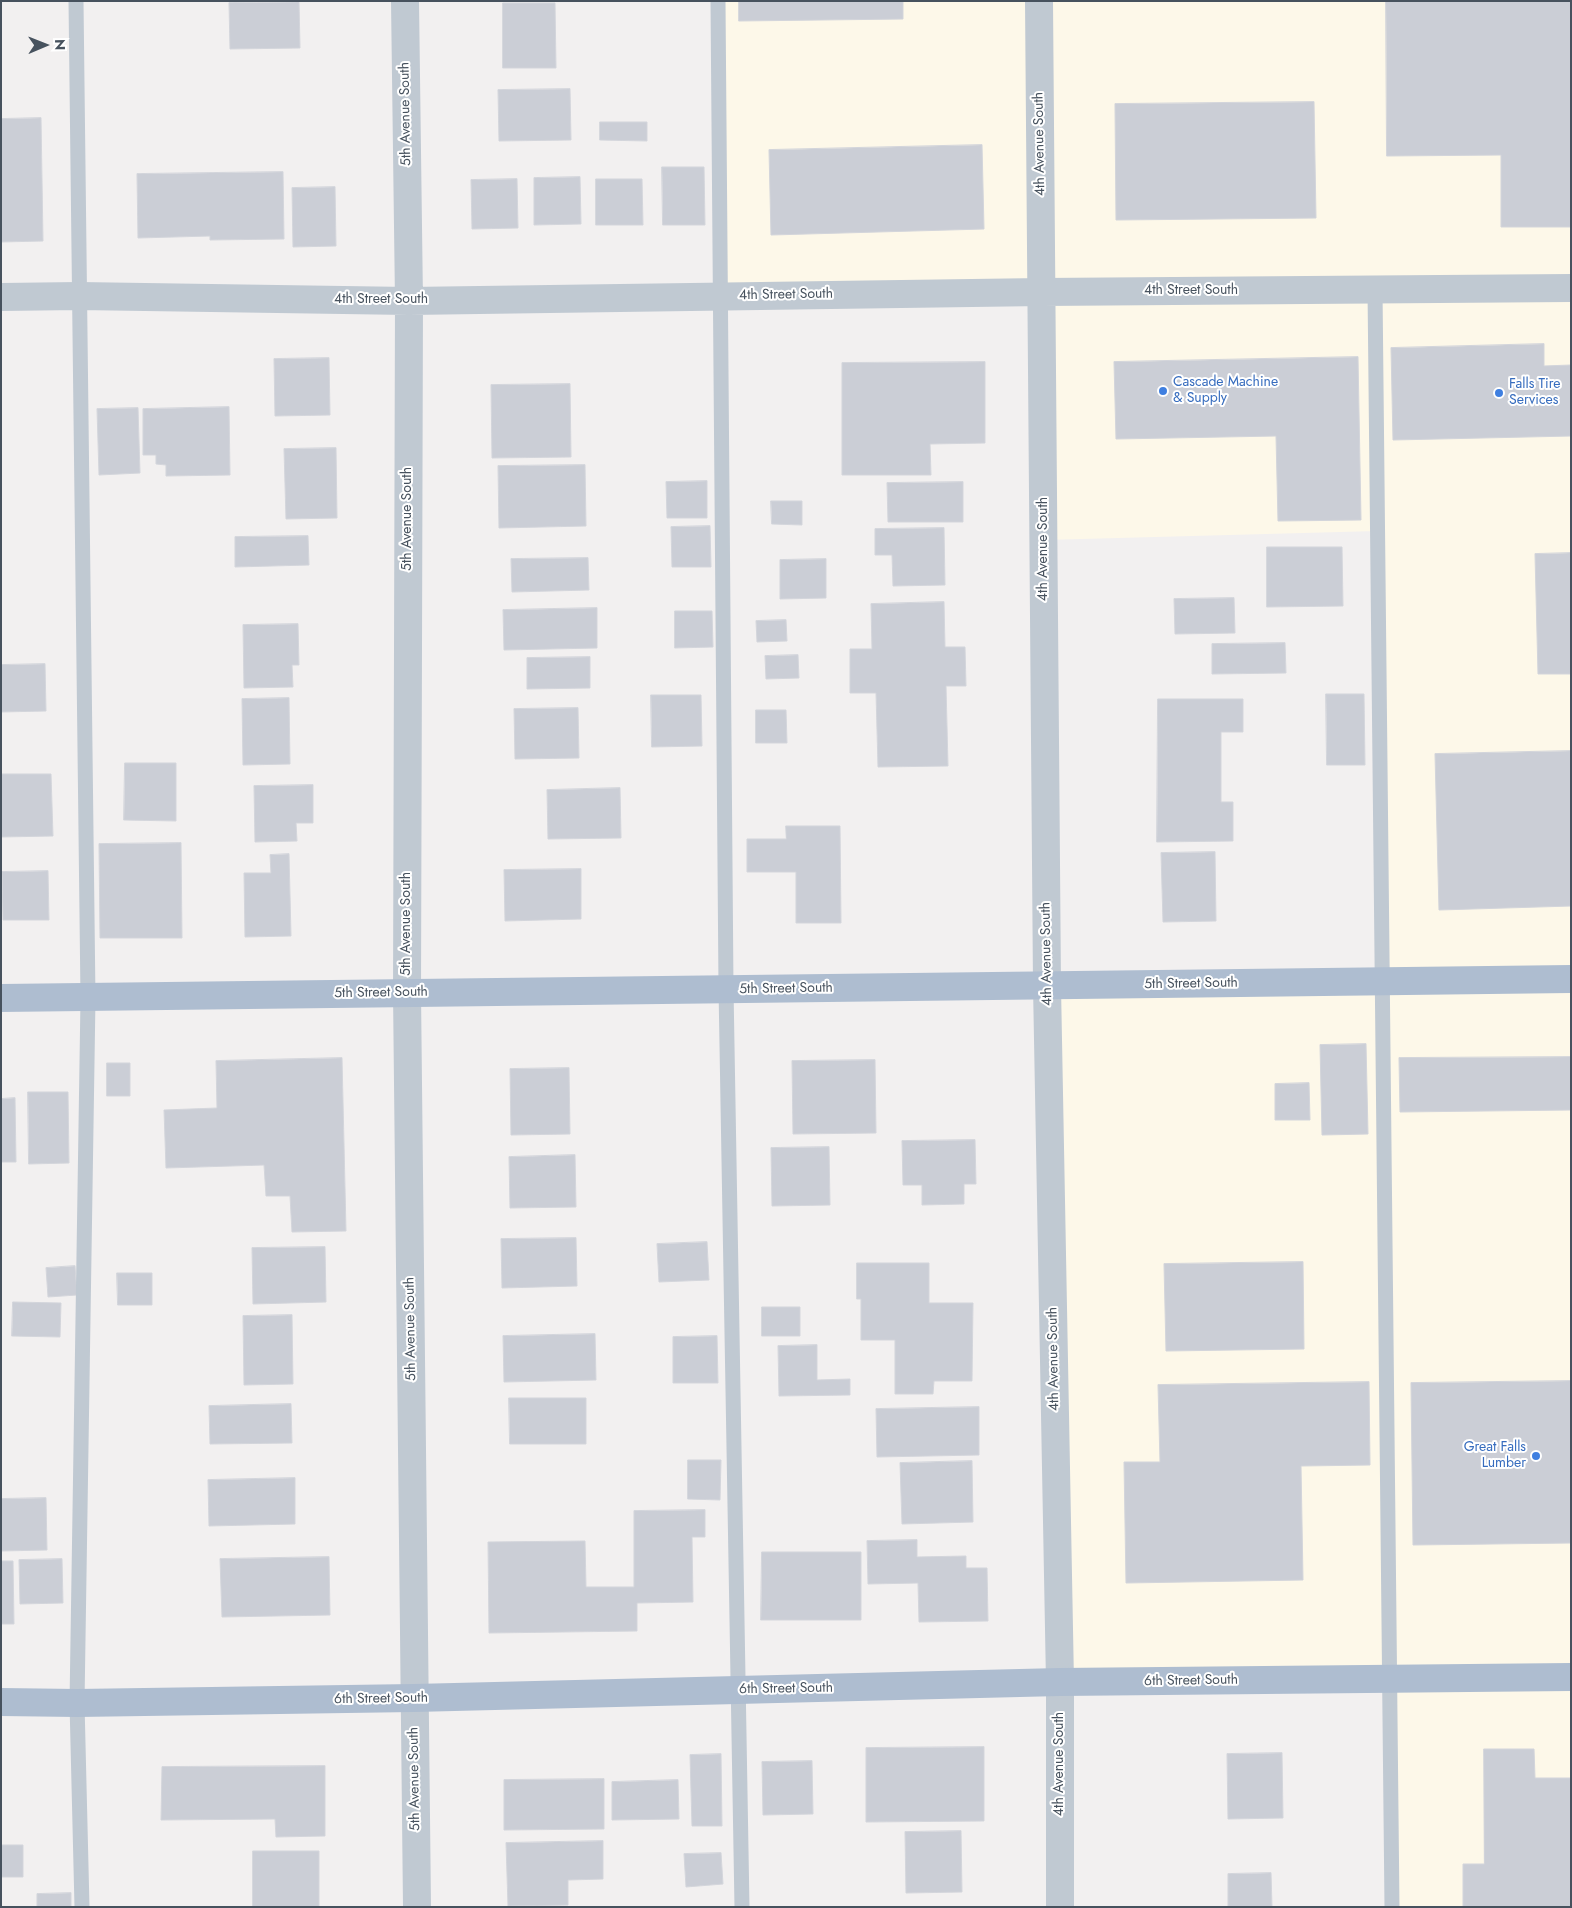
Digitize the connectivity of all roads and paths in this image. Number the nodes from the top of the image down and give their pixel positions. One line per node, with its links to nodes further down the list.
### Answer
1 (76, 1): 8 (lane)
2 (405, 1): 11 (street, 5th Avenue South)
3 (718, 1): 9 (lane)
4 (1039, 1): 7 (street, 4th Avenue South)
5 (1571, 288): 6 (street, 4th Street South)
6 (1375, 289): 7 (street, 4th Street South); 13 (lane)
7 (1042, 292): 9 (street, 4th Street South); 14 (street, 4th Avenue South)
8 (79, 296): 10 (street, 4th Street South); 11 (street, 4th Street South); 18 (lane)
9 (722, 296): 11 (street, 4th Street South); 15 (lane)
10 (1, 297)
11 (409, 301): 16 (street, 5th Avenue South)
12 (1571, 979): 13 (main road, 5th Street South)
13 (1383, 982): 14 (main road, 5th Street South); 20 (lane)
14 (1047, 986): 15 (main road, 5th Street South); 21 (street, 4th Avenue South)
15 (726, 990): 16 (main road, 5th Street South); 22 (lane)
16 (407, 992): 18 (main road, 5th Street South); 23 (street, 5th Avenue South)
17 (1, 998): 18 (main road, 5th Street South)
18 (88, 998): 25 (lane)
19 (1571, 1677): 20 (main road, 6th Street South)
20 (1390, 1679): 21 (main road, 6th Street South); 30 (lane)
21 (1060, 1682): 22 (main road, 6th Street South); 29 (street, 4th Avenue South)
22 (740, 1690): 23 (main road, 6th Street South); 28 (lane)
23 (414, 1698): 25 (main road, 6th Street South); 27 (street, 5th Avenue South)
24 (1, 1702): 25 (main road, 6th Street South)
25 (77, 1703): 26 (lane)
26 (82, 1907)
27 (417, 1907)
28 (742, 1907)
29 (1060, 1907)
30 (1392, 1907)

